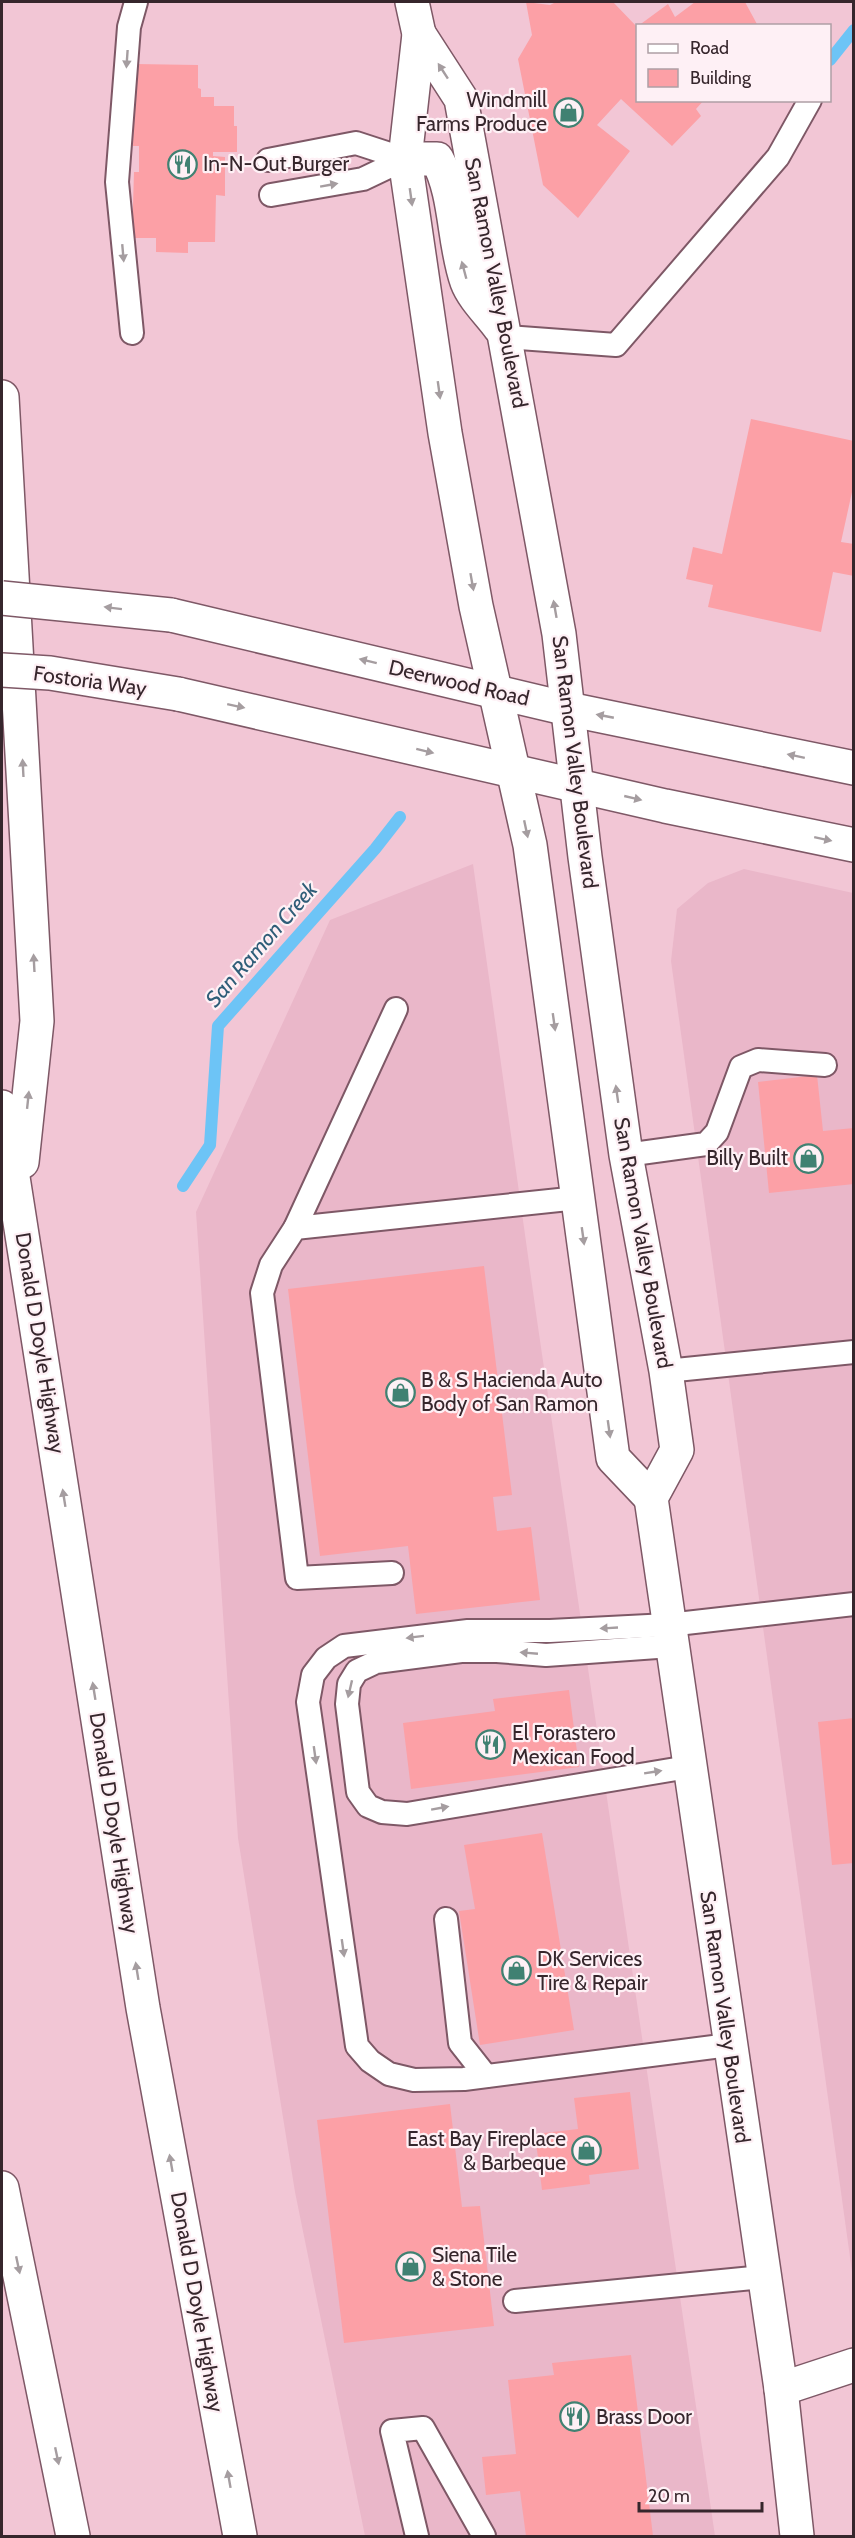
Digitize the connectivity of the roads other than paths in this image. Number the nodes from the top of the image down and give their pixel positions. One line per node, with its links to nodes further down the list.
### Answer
1 (136, 2): 8 (lane, one-way to 8)
2 (412, 2): 3 (main road, San Ramon Valley Boulevard)
3 (419, 34): 5 (main road, San Ramon Valley Boulevard); 9 (main road, San Ramon Valley Boulevard, one-way to 3)
4 (809, 102): 9 (lane)
5 (405, 159): 6 (lane); 7 (lane, one-way to 5); 9 (main road, one-way to 5); 13 (main road, San Ramon Valley Boulevard, one-way to 13)
6 (268, 160)
7 (271, 195)
8 (132, 333)
9 (506, 337): 14 (main road, San Ramon Valley Boulevard, one-way to 9)
10 (2, 397): 24 (main road, one-way to 10)
11 (2, 598): 13 (main road, Deerwood Road, one-way to 11, bridge)
12 (2, 670): 16 (main road, Fostoria Way, one-way to 16, bridge)
13 (496, 692): 14 (main road, Deerwood Road); 16 (main road, San Ramon Valley Boulevard)
14 (567, 709): 15 (main road, Deerwood Road, one-way to 14); 17 (main road, San Ramon Valley Boulevard)
15 (854, 768)
16 (514, 772): 17 (main road); 23 (main road, San Ramon Valley Boulevard, one-way to 23)
17 (576, 785): 18 (main road, one-way to 18); 22 (main road, San Ramon Valley Boulevard, one-way to 17)
18 (854, 845)
19 (396, 1009): 25 (lane)
20 (825, 1065): 22 (lane)
21 (2, 1107): 24 (main road, Donald D Doyle Highway)
22 (626, 1155): 27 (main road, San Ramon Valley Boulevard)
23 (578, 1198): 25 (lane); 28 (main road, San Ramon Valley Boulevard, one-way to 28)
24 (18, 1200): 42 (main road, Donald D Doyle Highway, one-way to 24)
25 (295, 1228): 29 (lane)
26 (854, 1352): 27 (lane)
27 (666, 1371): 28 (main road, San Ramon Valley Boulevard)
28 (651, 1498): 31 (main road, San Ramon Valley Boulevard)
29 (392, 1573)
30 (854, 1604): 31 (lane)
31 (669, 1635): 32 (main road, San Ramon Valley Boulevard); 32 (lane, one-way to 32); 35 (lane, one-way to 35)
32 (688, 1767): 34 (main road, San Ramon Valley Boulevard)
33 (446, 1919): 35 (lane)
34 (729, 2045): 35 (lane); 37 (main road, San Ramon Valley Boulevard)
35 (486, 2076)
36 (2, 2188): 41 (main road, one-way to 41)
37 (764, 2277): 38 (lane); 40 (main road, San Ramon Valley Boulevard)
38 (515, 2301)
39 (854, 2365): 40 (main road)
40 (781, 2390): 45 (main road, San Ramon Valley Boulevard)
41 (73, 2536)
42 (240, 2536)
43 (417, 2536): 44 (lane)
44 (484, 2536)
45 (797, 2536)

